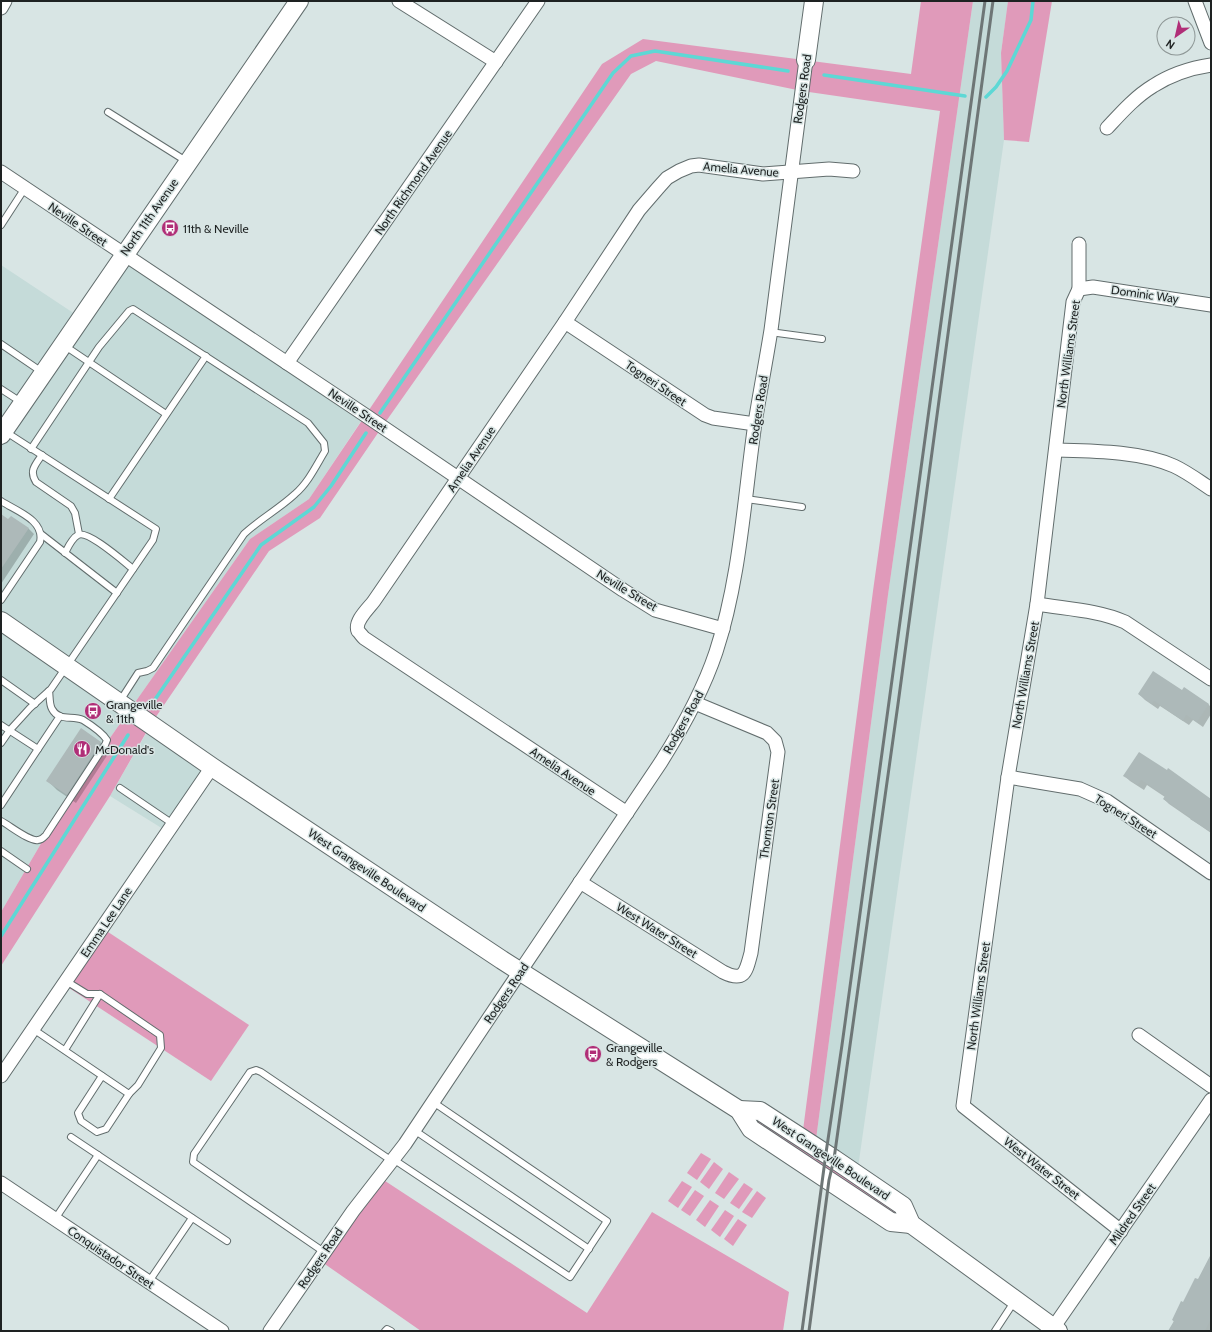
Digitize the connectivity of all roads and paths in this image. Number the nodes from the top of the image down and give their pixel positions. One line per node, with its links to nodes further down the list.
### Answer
1 (5, 1): 7 (street)
2 (299, 1): 14 (main road, North 11th Avenue)
3 (399, 1): 10 (street)
4 (538, 1): 10 (street, North Richmond Avenue)
5 (814, 1): 9 (main road, Rodgers Road)
6 (1195, 1): 8 (street)
7 (1, 8)
8 (1211, 43)
9 (806, 60): 17 (street, Rodgers Road)
10 (496, 62): 31 (street, North Richmond Avenue)
11 (1211, 65): 13 (street)
12 (108, 112): 14 (lane)
13 (1107, 128)
14 (188, 162): 21 (main road, North 11th Avenue)
15 (853, 171): 17 (street, Amelia Avenue)
16 (1, 172): 18 (street, Neville Street)
17 (791, 172): 24 (street, Amelia Avenue); 25 (street, Rodgers Road)
18 (25, 188): 19 (lane); 21 (street, Neville Street)
19 (1, 225)
20 (1079, 244): 22 (street, North Williams Street)
21 (124, 254): 28 (main road, North 11th Avenue); 31 (street, Neville Street)
22 (1079, 289): 23 (street, Dominic Way); 39 (street, North Williams Street)
23 (1211, 305)
24 (565, 322): 36 (street, Togneri Street); 41 (street, Amelia Avenue)
25 (770, 332): 26 (lane); 36 (street, Rodgers Road)
26 (822, 338)
27 (1, 344): 32 (lane)
28 (62, 344): 30 (lane); 32 (main road, North 11th Avenue)
29 (206, 356): 30 (lane); 35 (lane); 60 (lane)
30 (89, 362): 35 (lane); 38 (lane)
31 (287, 363): 41 (street, Neville Street)
32 (43, 372): 34 (main road, North 11th Avenue)
33 (1, 389): 34 (lane)
34 (23, 403): 37 (main road, North 11th Avenue)
35 (166, 414): 43 (lane)
36 (755, 424): 44 (street, Rodgers Road)
37 (2, 433): 38 (lane)
38 (31, 448): 40 (lane)
39 (1056, 450): 42 (street); 53 (street, North Williams Street)
40 (42, 455): 43 (lane); 48 (lane)
41 (458, 479): 55 (street, Neville Street); 72 (street, Amelia Avenue)
42 (1211, 489)
43 (109, 499): 50 (lane)
44 (746, 499): 46 (lane); 55 (street, Rodgers Road)
45 (1, 501): 47 (lane)
46 (802, 507)
47 (42, 534): 49 (lane); 52 (lane)
48 (79, 534): 49 (lane); 50 (lane)
49 (64, 552): 51 (lane)
50 (133, 569): 51 (lane)
51 (117, 593): 56 (lane)
52 (1, 600)
53 (1037, 604): 57 (street); 69 (street, North Williams Street)
54 (1, 621): 56 (main road, West Grangeville Boulevard)
55 (723, 629): 61 (street, Rodgers Road)
56 (67, 666): 59 (lane); 60 (main road, West Grangeville Boulevard)
57 (1211, 679)
58 (1, 680): 62 (lane)
59 (49, 691): 62 (lane); 63 (lane)
60 (119, 702): 68 (main road, West Grangeville Boulevard)
61 (695, 703): 72 (street, Rodgers Road); 80 (street, Thornton Street)
62 (35, 704): 65 (lane)
63 (60, 716): 67 (lane); 73 (lane)
64 (1, 724): 65 (lane)
65 (10, 730): 66 (lane); 67 (lane)
66 (1, 743)
67 (38, 749): 71 (lane)
68 (212, 767): 74 (street, Emma Lee Lane); 79 (main road, West Grangeville Boulevard)
69 (1008, 777): 77 (street, Togneri Street); 92 (street, North Williams Street)
70 (120, 788): 74 (lane)
71 (1, 805)
72 (627, 813): 78 (street, Rodgers Road)
73 (1, 821)
74 (173, 824): 81 (street, Emma Lee Lane)
75 (1, 851): 76 (lane)
76 (27, 869)
77 (1211, 873)
78 (580, 882): 79 (street, Rodgers Road); 80 (street, West Water Street)
79 (520, 972): 91 (street, Rodgers Road); 105 (main road, West Grangeville Boulevard)
80 (734, 977)
81 (66, 981): 82 (lane); 83 (street, Emma Lee Lane)
82 (100, 994): 85 (lane); 89 (lane)
83 (33, 1029): 85 (lane); 86 (street, Emma Lee Lane)
84 (1139, 1036): 88 (street)
85 (65, 1050): 87 (lane)
86 (1, 1076)
87 (102, 1076): 89 (lane); 89 (lane)
88 (1211, 1086)
89 (129, 1094)
90 (1211, 1100): 100 (street, Mildred Street)
91 (433, 1102): 93 (street, Rodgers Road); 102 (lane)
92 (963, 1106): 100 (street, West Water Street)
93 (414, 1130): 96 (street, Rodgers Road); 102 (lane)
94 (71, 1137): 95 (lane)
95 (98, 1155): 98 (lane); 99 (lane)
96 (392, 1160): 102 (lane); 103 (street, Rodgers Road); 103 (lane)
97 (1, 1183): 99 (street, Conquistador Street)
98 (192, 1218): 101 (lane); 104 (lane)
99 (55, 1219): 104 (street, Conquistador Street)
100 (1121, 1230): 106 (street, Mildred Street)
101 (228, 1241)
102 (589, 1249)
103 (324, 1252): 108 (street, Rodgers Road)
104 (148, 1282): 107 (street, Conquistador Street)
105 (1015, 1301): 106 (main road, West Grangeville Boulevard); 111 (lane)
106 (1056, 1330)
107 (222, 1331)
108 (270, 1331)
109 (385, 1331): 110 (lane)
110 (391, 1331)
111 (995, 1331)

